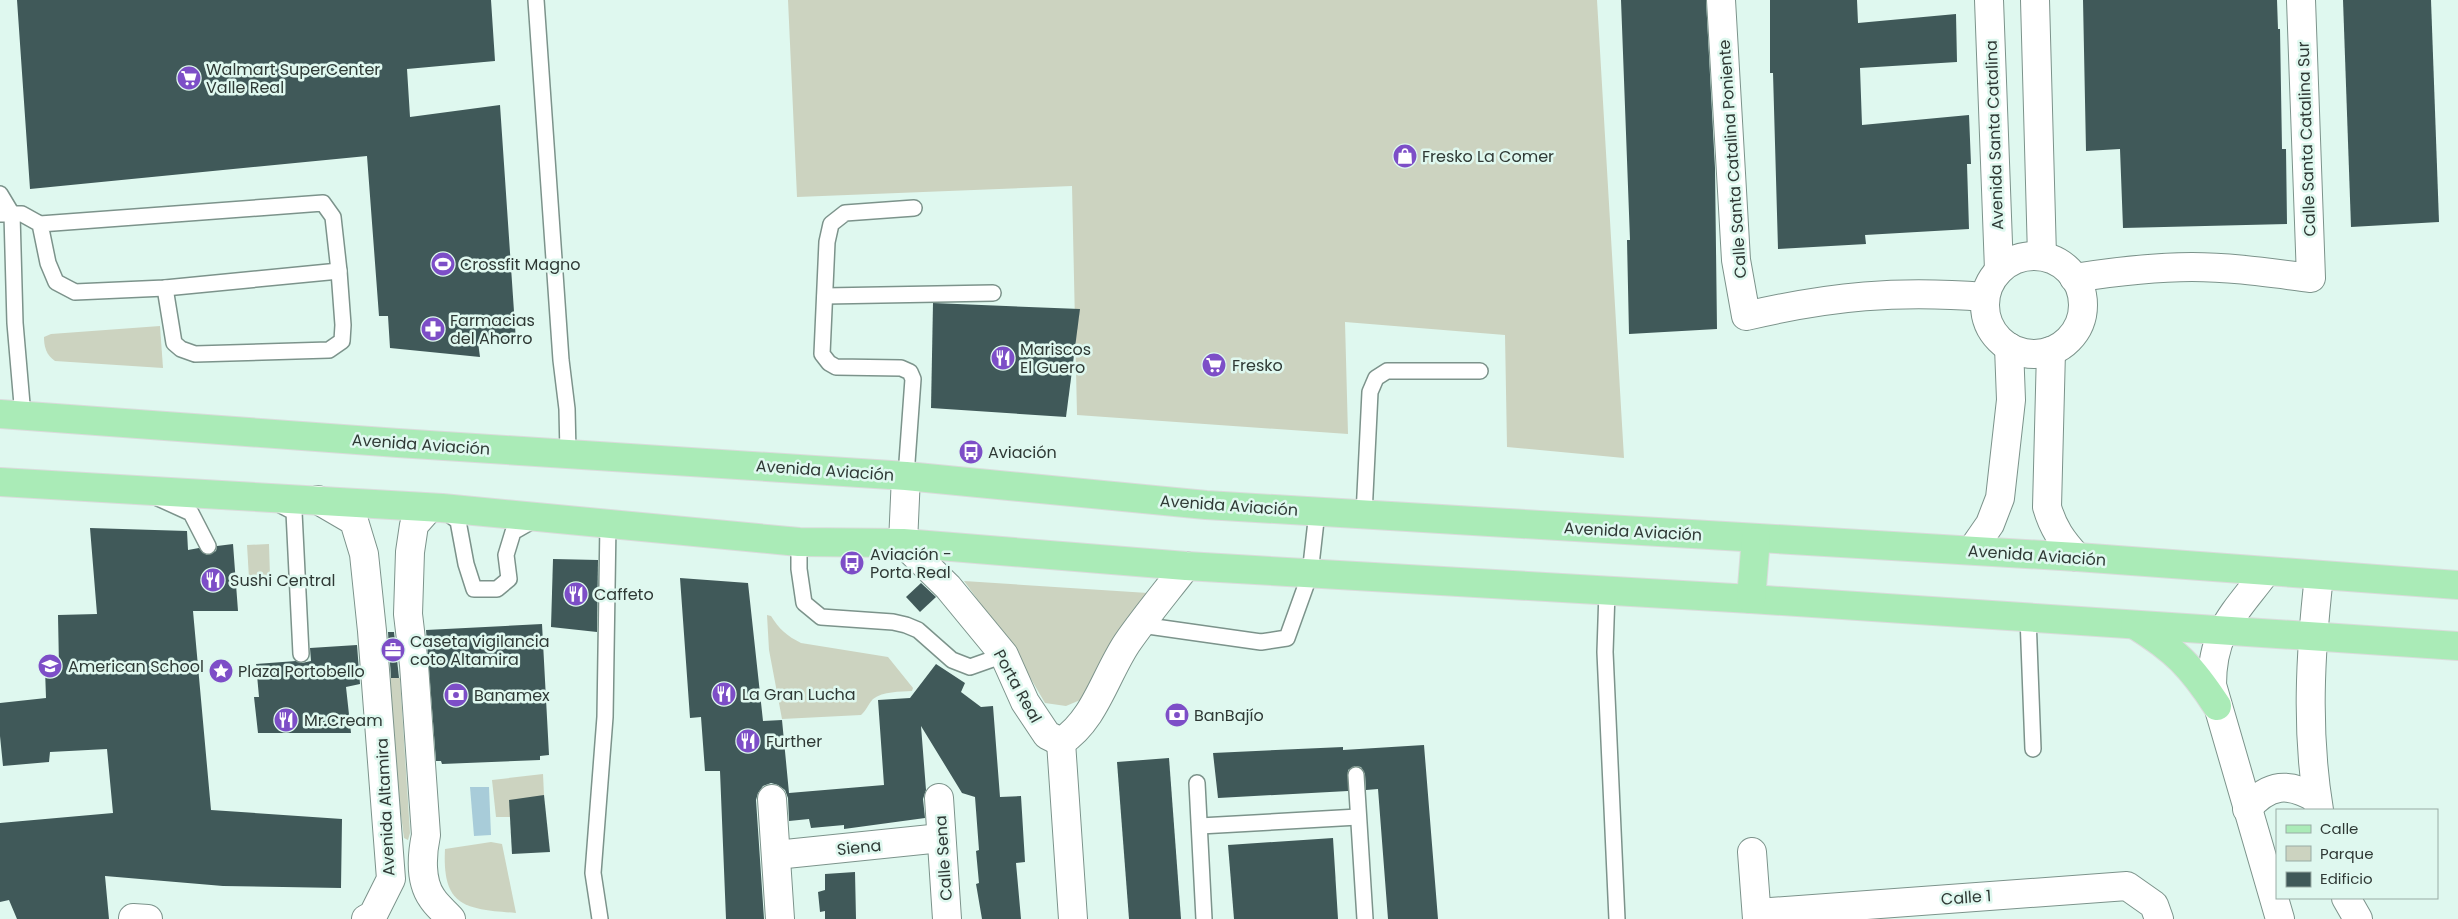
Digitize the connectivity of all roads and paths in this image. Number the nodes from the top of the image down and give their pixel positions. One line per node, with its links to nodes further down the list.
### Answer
1 (536, 0): 22 (lane)
2 (1721, 0): 17 (street, Calle Santa Catalina Poniente)
3 (1989, 0): 11 (street, Avenida Santa Catalina)
4 (2035, 0): 10 (street)
5 (2301, 0): 13 (street, Calle Santa Catalina Sur)
6 (0, 194): 8 (lane)
7 (914, 208): 16 (lane)
8 (6, 214): 9 (lane); 21 (lane)
9 (40, 224): 12 (lane); 14 (lane)
10 (2042, 256): 11 (street); 13 (street)
11 (1999, 270): 17 (street)
12 (339, 271): 14 (lane); 14 (lane)
13 (2074, 278): 19 (street)
14 (165, 288)
15 (993, 293): 16 (lane)
16 (825, 296): 23 (lane)
17 (1985, 296): 18 (street)
18 (2009, 347): 19 (street); 37 (street)
19 (2051, 351): 38 (street)
20 (1480, 371): 30 (lane)
21 (12, 415): 22 (main road, Avenida Aviación)
22 (568, 453): 23 (main road, Avenida Aviación)
23 (906, 476): 29 (main road, Avenida Aviación); 35 (street)
24 (0, 482): 25 (main road)
25 (144, 492): 26 (main road); 36 (lane)
26 (268, 498): 27 (main road); 54 (lane)
27 (318, 500): 28 (main road); 48 (street, Avenida Altamira)
28 (436, 508): 31 (main road); 31 (lane); 46 (street)
29 (1317, 512): 30 (main road, Avenida Aviación); 41 (lane)
30 (1364, 515): 33 (main road, Avenida Aviación)
31 (536, 518): 32 (main road)
32 (608, 523): 34 (main road); 75 (lane)
33 (1756, 538): 37 (main road, Avenida Aviación); 45 (main road)
34 (799, 542): 35 (main road); 55 (lane)
35 (903, 543): 39 (main road); 55 (street, Porta Real)
36 (208, 546)
37 (1972, 550): 38 (main road, Avenida Aviación)
38 (2077, 557): 40 (main road, Avenida Aviación)
39 (1186, 566): 41 (main road); 50 (street)
40 (2265, 572): 42 (main road, Avenida Aviación); 51 (street)
41 (1310, 574): 44 (main road); 50 (lane)
42 (2319, 576): 43 (main road, Avenida Aviación); 52 (street)
43 (2458, 585)
44 (1607, 591): 45 (main road); 81 (lane)
45 (1751, 599): 47 (main road)
46 (408, 614): 48 (street); 74 (street)
47 (2028, 617): 49 (main road); 58 (lane)
48 (371, 618): 73 (street, Avenida Altamira)
49 (2132, 623): 51 (main road); 56 (main road)
50 (1141, 625): 57 (street)
51 (2222, 630): 52 (main road); 56 (street)
52 (2312, 638): 53 (main road); 63 (street)
53 (2458, 646)
54 (301, 654)
55 (1004, 655): 57 (street, Porta Real)
56 (2217, 706): 64 (street)
57 (1060, 742): 78 (street)
58 (2033, 748)
59 (1356, 775): 65 (lane)
60 (1197, 783): 66 (lane)
61 (939, 798): 67 (street, Calle Sena)
62 (772, 799): 69 (street)
63 (2318, 805): 64 (street)
64 (2247, 810): 83 (street)
65 (1358, 817): 66 (lane); 80 (lane)
66 (1200, 826): 79 (lane)
67 (941, 838): 69 (street, Siena); 77 (street, Calle Sena)
68 (1752, 852): 72 (street)
69 (776, 855): 76 (street)
70 (2347, 899): 84 (street)
71 (1956, 908): 72 (street, Calle 1); 82 (street, Calle 1)
72 (1757, 916)
73 (366, 919)
74 (451, 919)
75 (600, 919)
76 (780, 919)
77 (947, 919)
78 (1073, 919)
79 (1204, 919)
80 (1365, 919)
81 (1617, 919)
82 (2159, 919)
83 (2280, 919)
84 (2358, 919)

